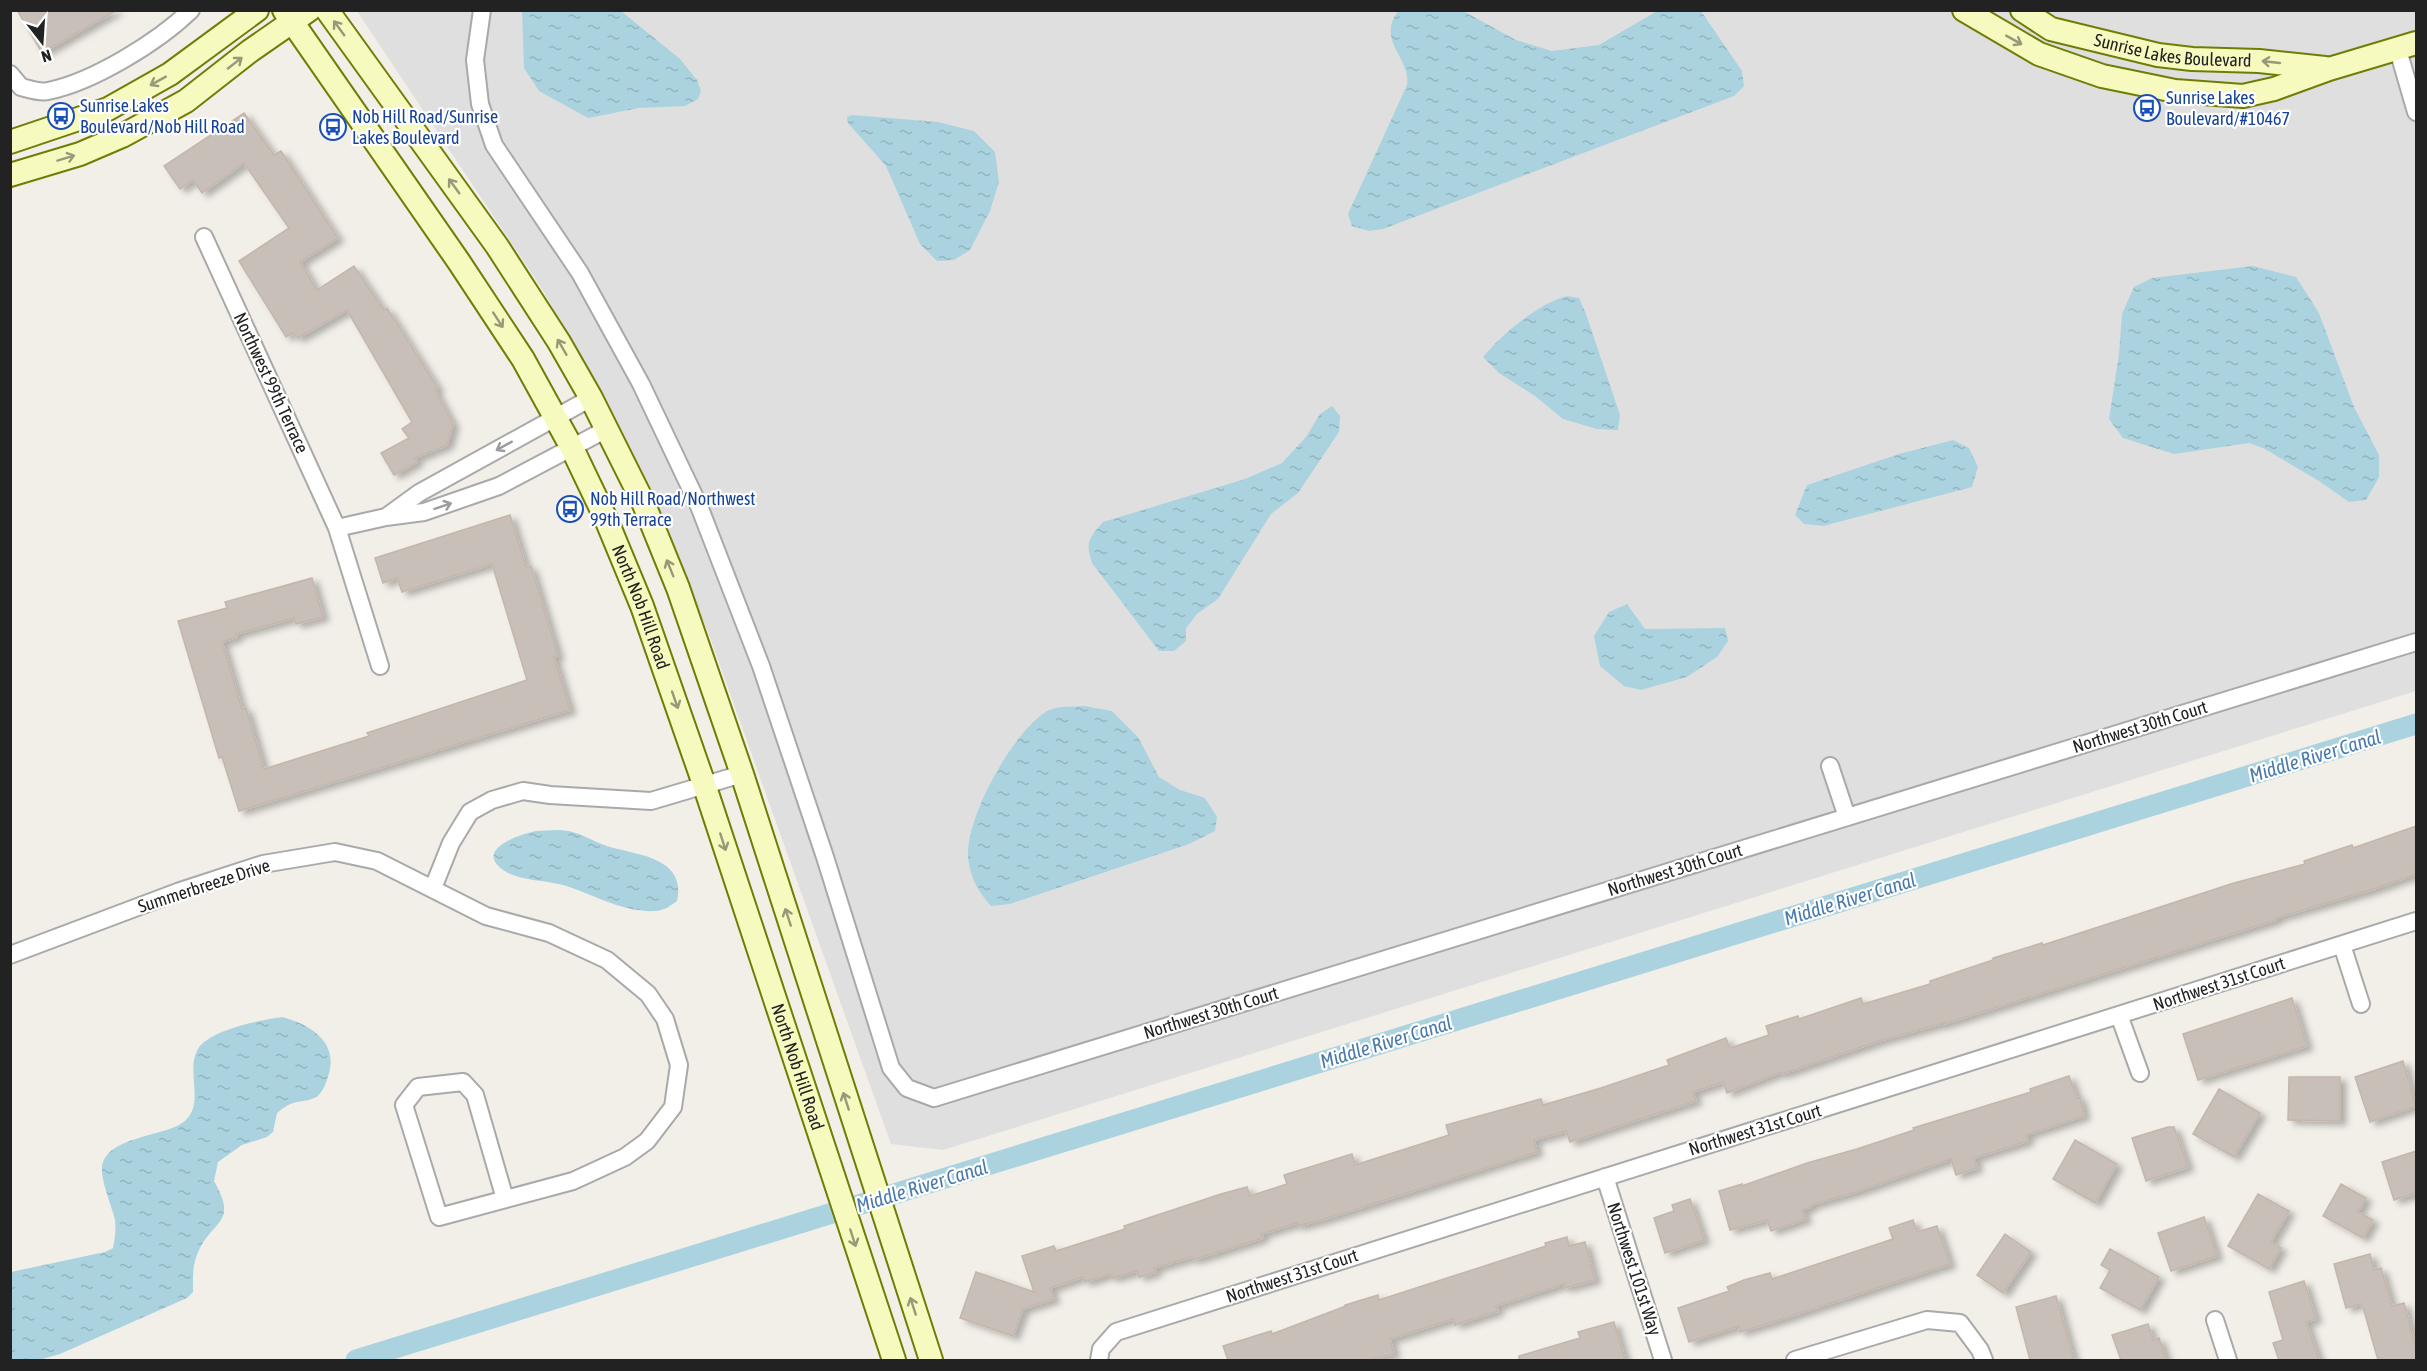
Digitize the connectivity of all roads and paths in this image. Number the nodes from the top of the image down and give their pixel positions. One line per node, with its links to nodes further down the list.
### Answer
1 (192, 10): 10 (street)
2 (257, 10): 12 (main road, one-way to 12)
3 (327, 10): 15 (main road, North Nob Hill Road, one-way to 3)
4 (482, 10): 26 (street, Northwest 30th Court)
5 (1964, 10): 9 (main road, Sunrise Lakes Boulevard, one-way to 9)
6 (2022, 10): 9 (main road, Sunrise Lakes Boulevard, one-way to 6)
7 (296, 14): 13 (main road, one-way to 7); 16 (main road, North Nob Hill Road, one-way to 16)
8 (2407, 47): 9 (main road, Sunrise Lakes Boulevard); 11 (street)
9 (2330, 69)
10 (10, 74)
11 (2416, 112)
12 (10, 142)
13 (10, 176)
14 (204, 237): 20 (street, Northwest 99th Terrace)
15 (591, 398): 16 (street); 17 (main road, North Nob Hill Road)
16 (556, 418): 18 (main road, North Nob Hill Road); 19 (street, one-way to 19)
17 (607, 429): 18 (street); 24 (main road, North Nob Hill Road, one-way to 17)
18 (572, 448): 19 (street, one-way to 18); 25 (main road, North Nob Hill Road, one-way to 25)
19 (386, 517): 20 (street)
20 (337, 528): 22 (street, Northwest 99th Terrace)
21 (2416, 642): 26 (street, Northwest 30th Court)
22 (380, 666)
23 (1830, 766): 26 (street)
24 (742, 774): 25 (street); 39 (main road, North Nob Hill Road, one-way to 24)
25 (705, 787): 27 (street); 38 (main road, North Nob Hill Road, one-way to 38)
26 (1847, 817)
27 (434, 888): 30 (street, Summerbreeze Drive); 35 (street, Summerbreeze Drive)
28 (2416, 921): 29 (street, Northwest 31st Court)
29 (2342, 945): 31 (street); 32 (street, Northwest 31st Court)
30 (10, 955)
31 (2361, 1004)
32 (2120, 1016): 33 (street); 34 (street, Northwest 31st Court)
33 (2140, 1073)
34 (1605, 1177): 37 (street, Northwest 31st Court); 40 (street, Northwest 101st Way)
35 (505, 1199): 35 (street, Summerbreeze Drive)
36 (2216, 1320): 43 (street)
37 (1100, 1355)
38 (894, 1360)
39 (931, 1360)
40 (1663, 1360)
41 (1795, 1360): 42 (street)
42 (1984, 1360)
43 (2228, 1360)

